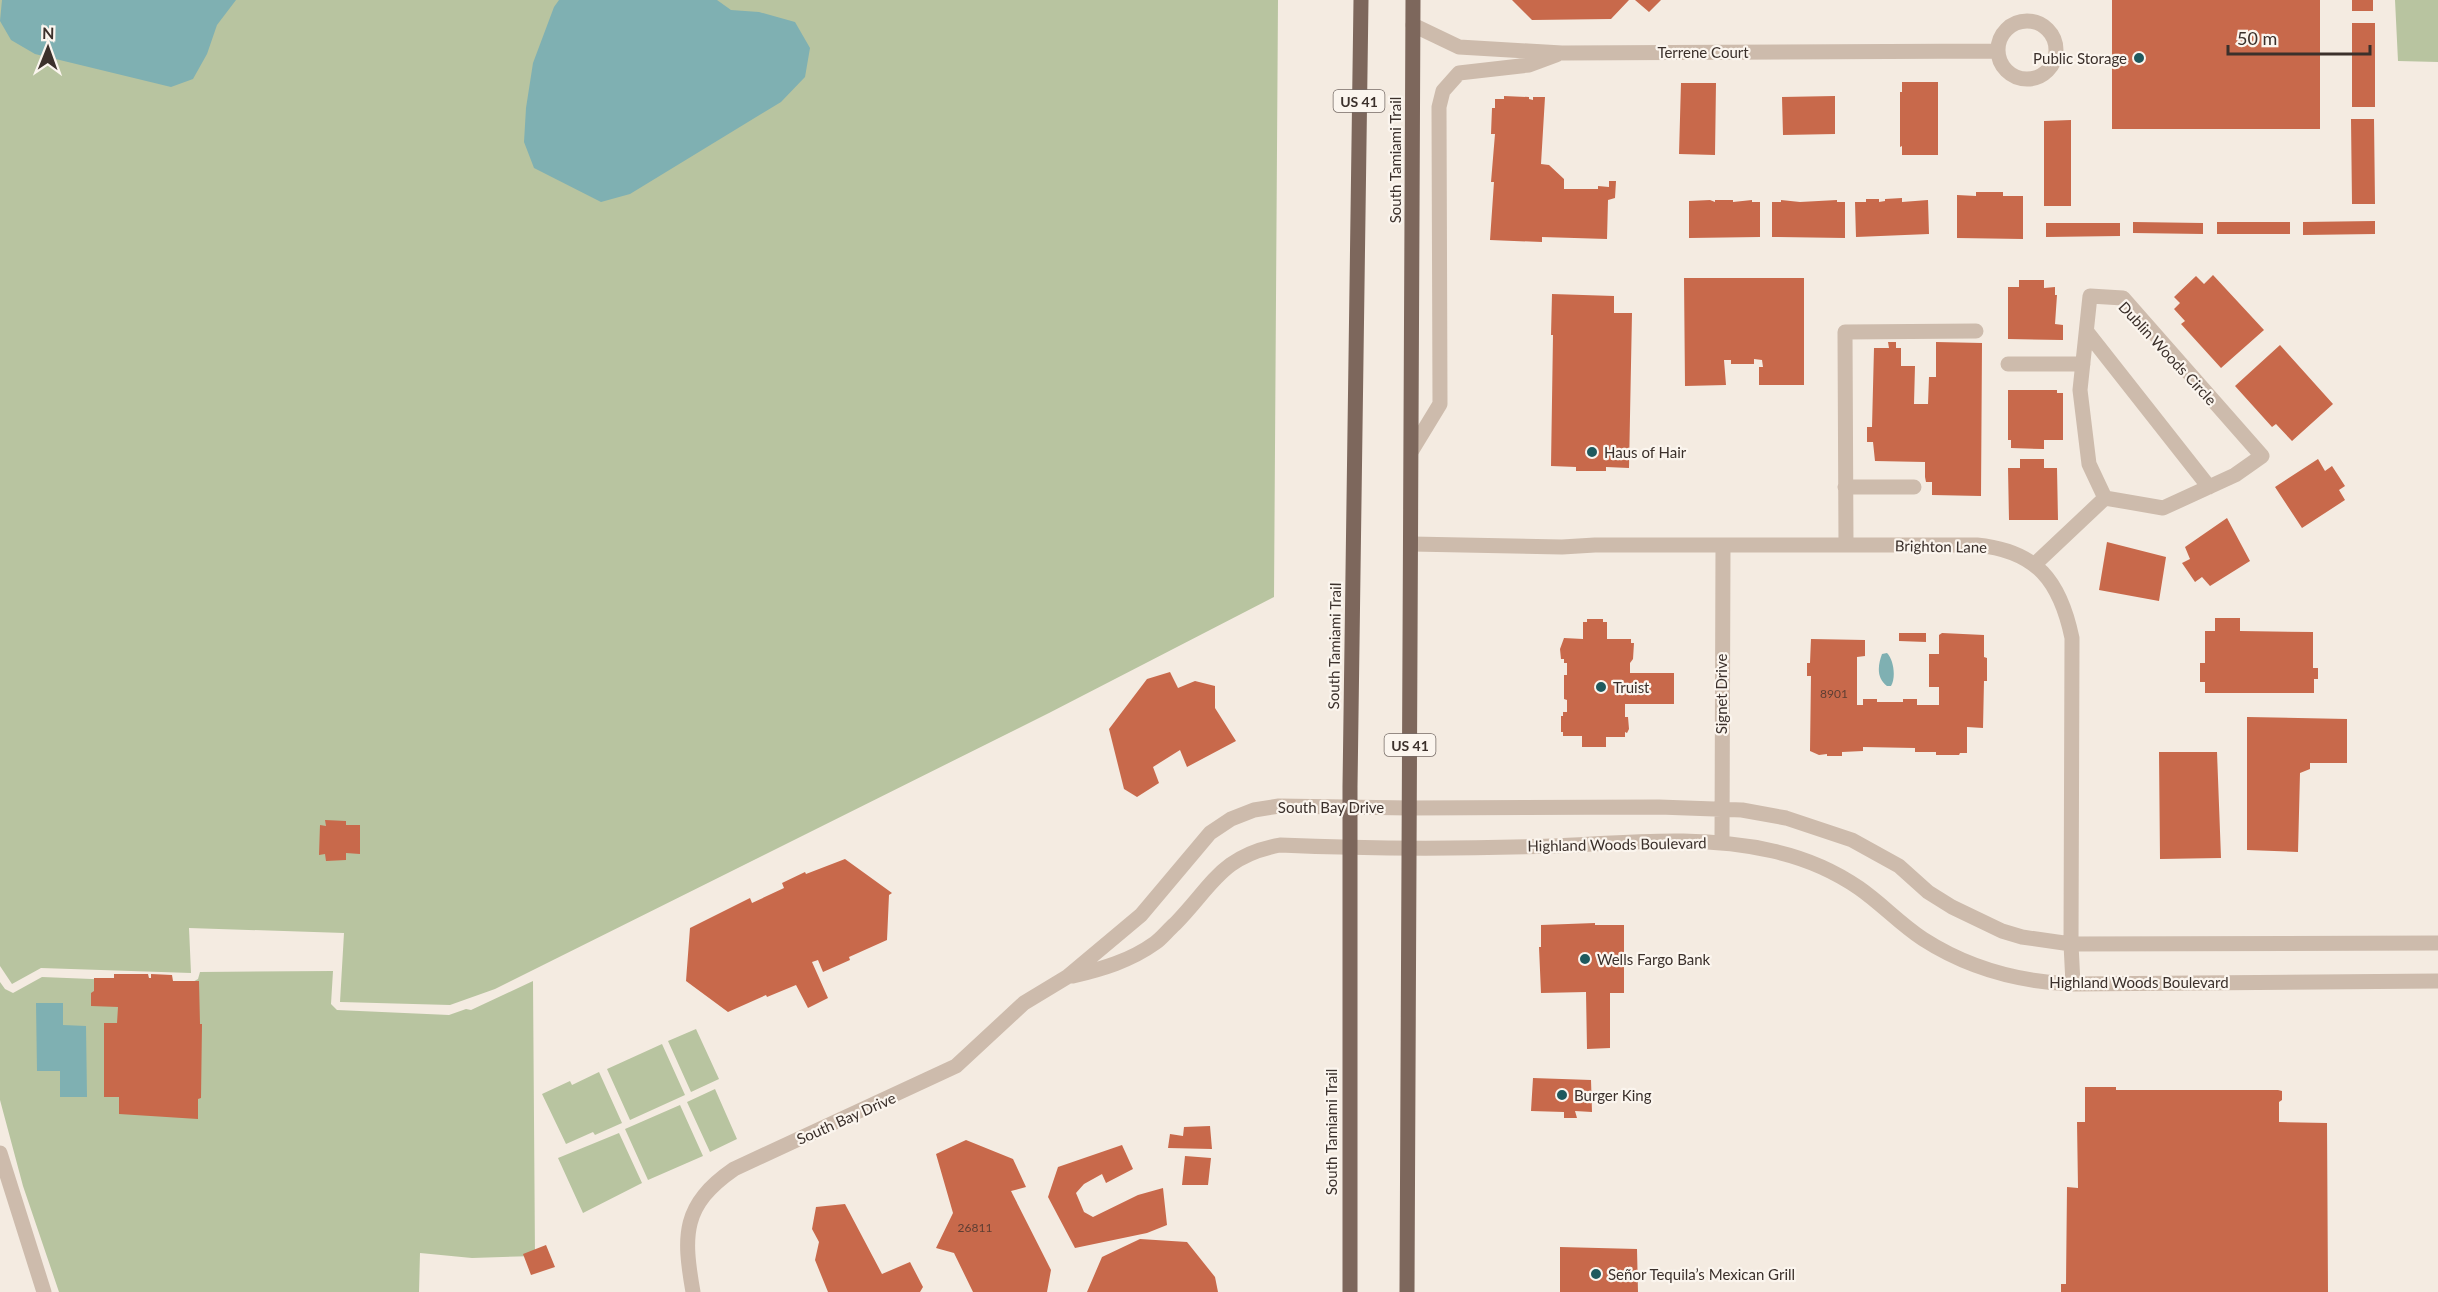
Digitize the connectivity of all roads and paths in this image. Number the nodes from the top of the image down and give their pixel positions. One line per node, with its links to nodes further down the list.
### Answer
1 (1361, 0): 19 (main road, South Tamiami Trail / US 41)
2 (1413, 0): 3 (main road, South Tamiami Trail / US 41)
3 (1413, 25): 5 (street, Terrene Court); 10 (main road, South Tamiami Trail / US 41)
4 (1998, 51): 5 (street, Terrene Court)
5 (1562, 53): 10 (street)
6 (1976, 331): 11 (street)
7 (2087, 332): 9 (street, Dublin Woods Circle); 13 (street); 13 (street, Dublin Woods Circle)
8 (2008, 364): 9 (street)
9 (2083, 364): 14 (street, Dublin Woods Circle)
10 (1412, 450): 15 (main road, South Tamiami Trail / US 41)
11 (1845, 487): 12 (street); 17 (street)
12 (1914, 487)
13 (2209, 487): 14 (street, Dublin Woods Circle)
14 (2105, 498): 18 (street)
15 (1412, 544): 16 (street, Brighton Lane); 20 (main road, South Tamiami Trail / US 41)
16 (1723, 545): 17 (street, Brighton Lane); 21 (street, Signet Drive)
17 (1846, 545): 18 (street, Brighton Lane)
18 (2035, 564): 26 (street, Brighton Lane)
19 (1350, 806): 20 (street, South Bay Drive); 23 (main road, South Tamiami Trail / US 41); 27 (street, South Bay Drive)
20 (1409, 808): 21 (street); 24 (main road, South Tamiami Trail / US 41)
21 (1722, 809): 22 (street, Signet Drive); 26 (street)
22 (1722, 843): 24 (street, Highland Woods Boulevard); 29 (street, Highland Woods Boulevard)
23 (1351, 848): 24 (street, South Bay Drive); 27 (street, South Bay Drive); 33 (main road, South Tamiami Trail / US 41)
24 (1408, 848): 34 (main road, South Tamiami Trail / US 41)
25 (2438, 943): 26 (street)
26 (2071, 944): 29 (street, Brighton Lane)
27 (1067, 977): 32 (street, South Bay Drive)
28 (2438, 981): 29 (street, Highland Woods Boulevard)
29 (2073, 984)
30 (0, 1153): 31 (street)
31 (44, 1292)
32 (693, 1292)
33 (1350, 1292)
34 (1407, 1292)

